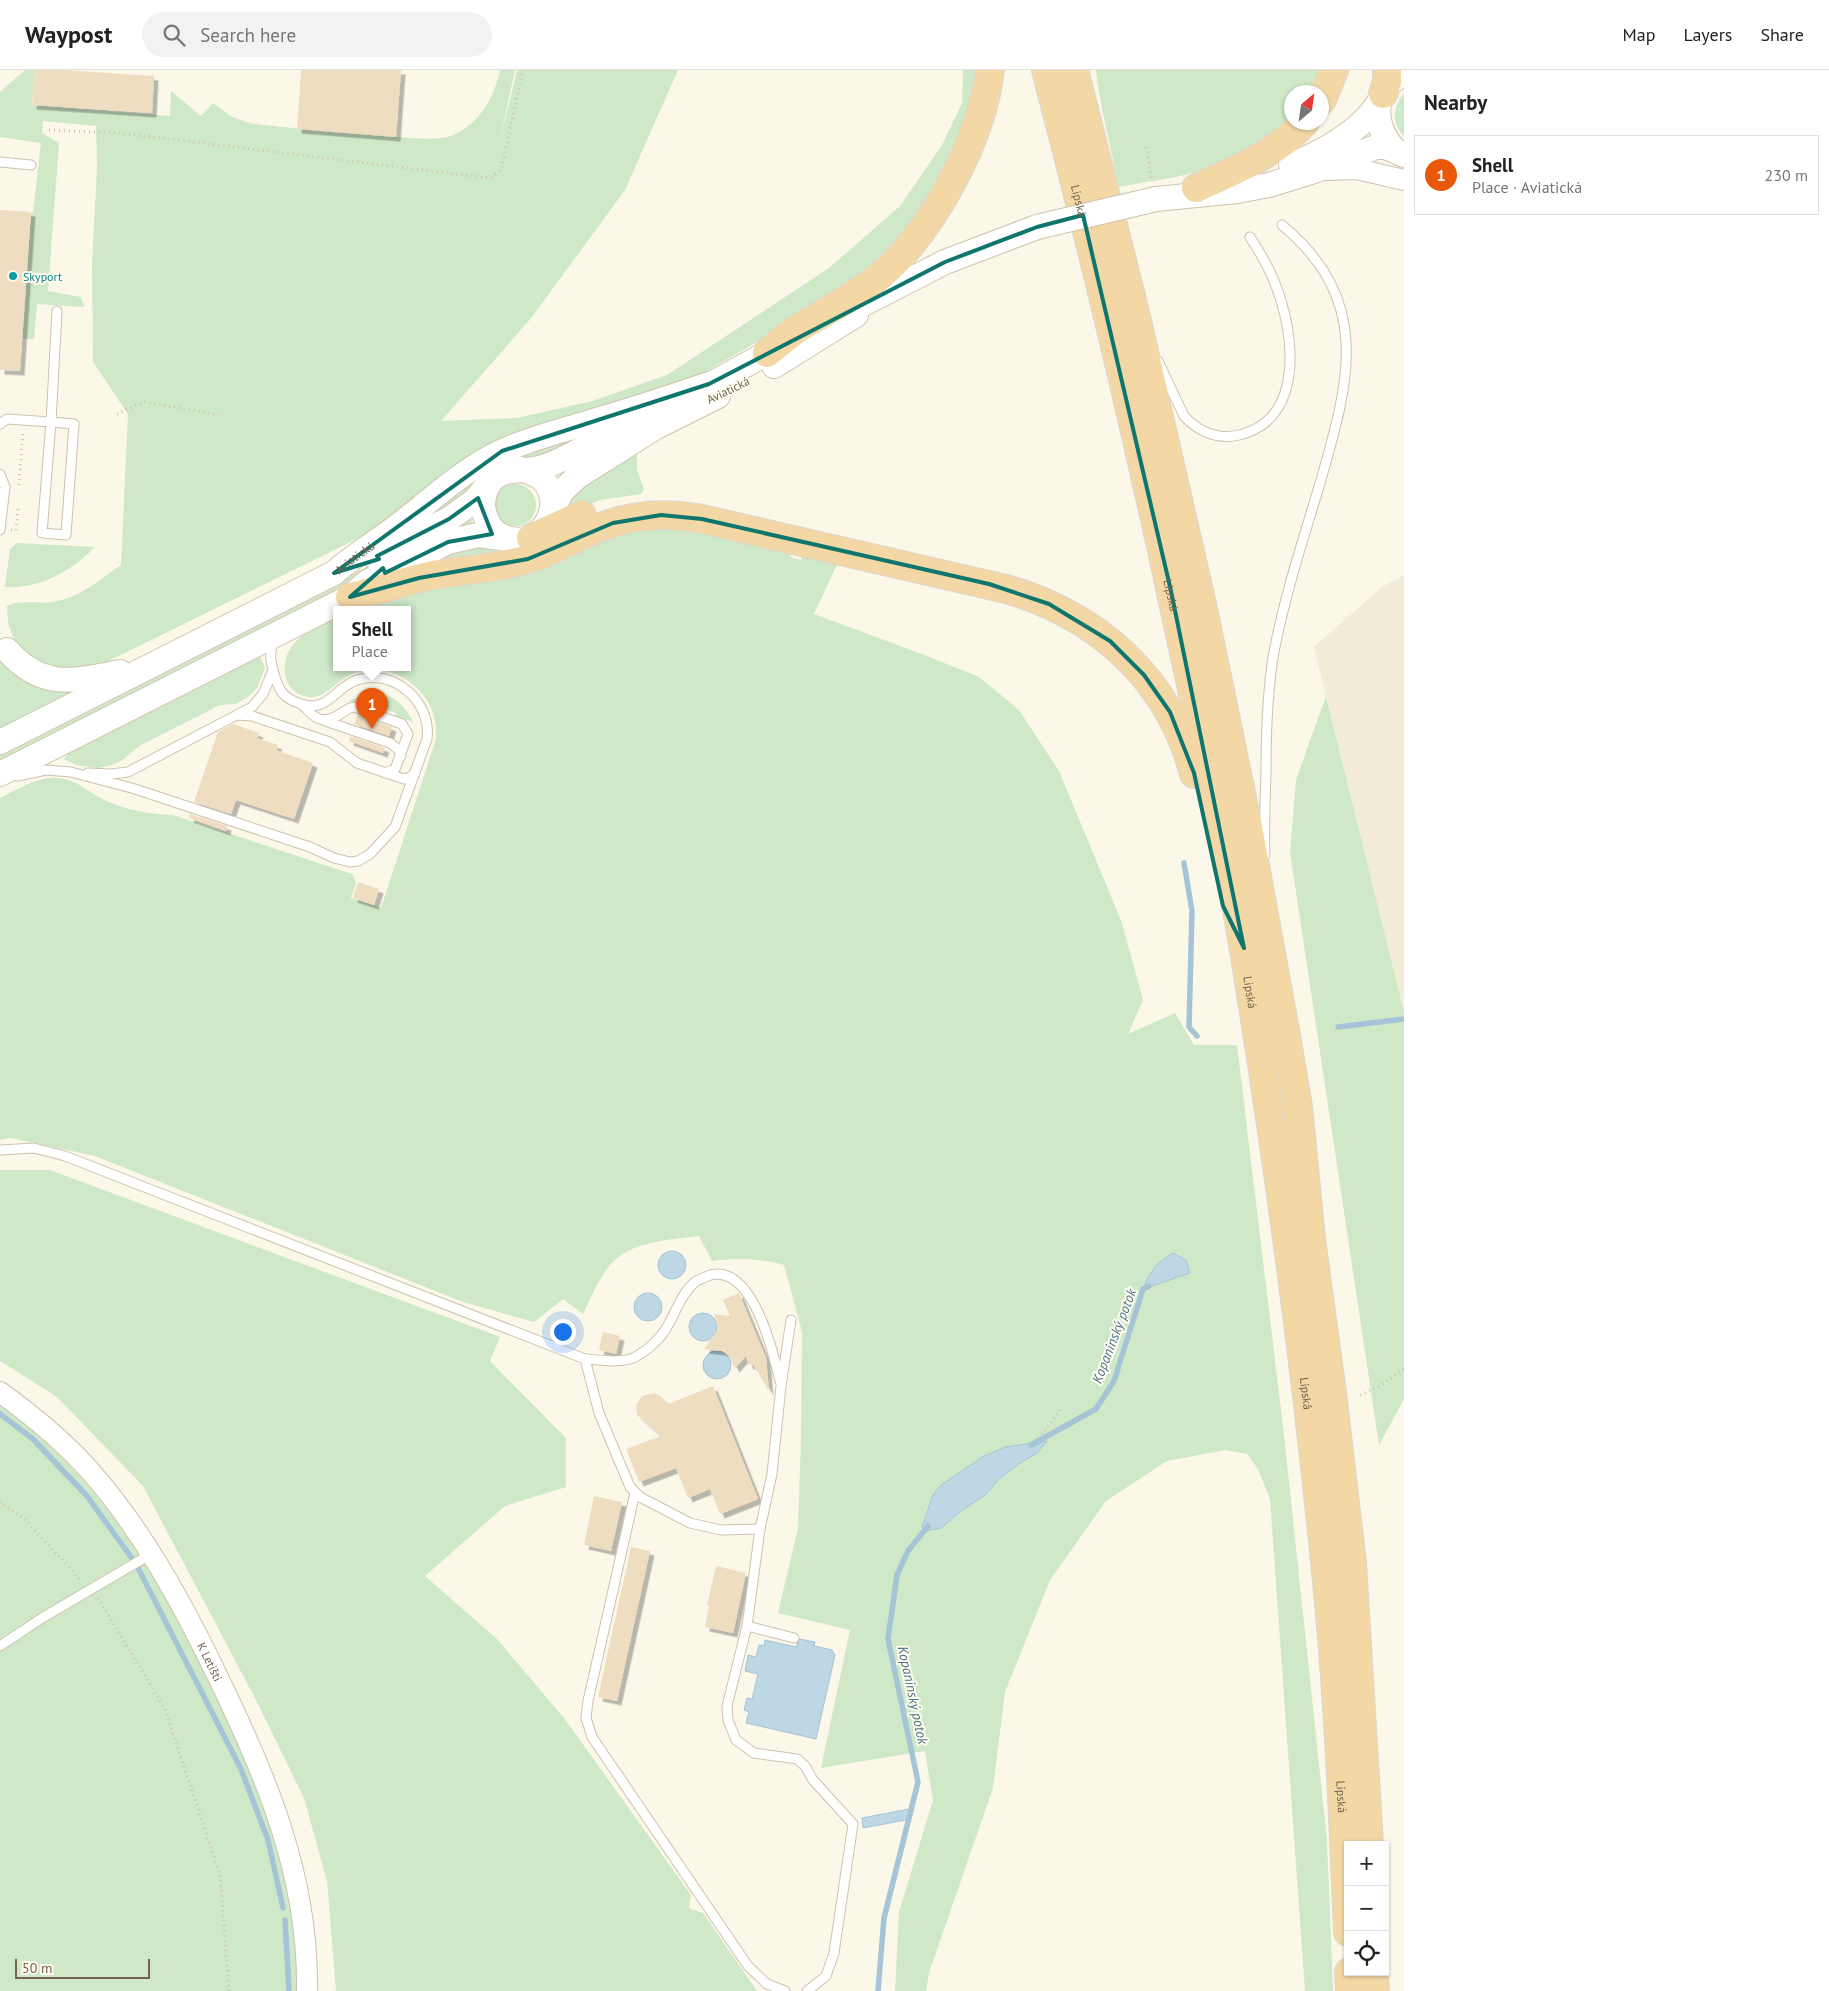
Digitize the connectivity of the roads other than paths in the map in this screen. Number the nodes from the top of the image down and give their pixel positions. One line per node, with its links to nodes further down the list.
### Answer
1 (990, 70): 23 (highway)
2 (1046, 70): 51 (highway, Lipská)
3 (1074, 70): 15 (highway, Lipská)
4 (1091, 70): 15 (highway)
5 (1334, 70): 7 (highway)
6 (1404, 74): 8 (main road)
7 (1328, 85)
8 (1383, 88): 10 (main road); 16 (main road)
9 (1297, 130): 16 (highway)
10 (1400, 153): 13 (main road)
11 (0, 162): 12 (lane)
12 (31, 165)
13 (1314, 171): 14 (street); 17 (main road)
14 (1404, 180)
15 (1103, 184): 21 (highway, Lipská)
16 (1196, 188): 17 (main road)
17 (1154, 191): 20 (main road, bridge)
18 (1282, 225): 50 (lane)
19 (1250, 237): 21 (lane)
20 (888, 293): 23 (main road); 30 (main road, Aviatická)
21 (1132, 304): 50 (highway, Lipská)
22 (57, 311): 25 (lane)
23 (767, 353): 24 (main road)
24 (708, 384): 27 (main road); 34 (main road, Aviatická)
25 (51, 422): 25 (lane); 26 (lane)
26 (0, 424)
27 (521, 470): 29 (main road); 30 (main road)
28 (0, 474): 31 (lane)
29 (490, 483): 32 (main road); 34 (main road)
30 (552, 510): 32 (main road)
31 (0, 530)
32 (522, 539): 33 (highway); 35 (main road)
33 (802, 543): 35 (highway); 51 (highway)
34 (334, 572): 38 (main road, Aviatická)
35 (350, 597): 36 (main road)
36 (283, 630): 39 (lane); 48 (main road)
37 (4, 645): 38 (main road)
38 (149, 666): 43 (main road, Aviatická)
39 (273, 670): 40 (lane); 41 (lane)
40 (302, 705): 42 (lane); 46 (lane)
41 (234, 716): 45 (lane); 47 (lane)
42 (322, 720): 44 (lane); 44 (lane)
43 (0, 742)
44 (401, 757): 47 (lane)
45 (71, 772): 46 (lane); 49 (lane)
46 (415, 772): 47 (lane)
47 (385, 773)
48 (0, 774)
49 (0, 779)
50 (1270, 940): 63 (highway, Lipská)
51 (1244, 948): 64 (highway, Lipská)
52 (0, 1150): 54 (lane)
53 (791, 1320): 55 (lane)
54 (585, 1359): 55 (lane); 57 (lane)
55 (781, 1386): 58 (lane)
56 (0, 1392): 59 (street, K Letišti)
57 (635, 1493): 58 (lane); 68 (lane)
58 (760, 1529): 60 (lane)
59 (151, 1554): 62 (lane); 67 (street, K Letišti)
60 (747, 1626): 61 (lane); 69 (lane)
61 (794, 1638)
62 (0, 1646)
63 (1369, 1841)
64 (1348, 1931)
65 (1350, 1976): 70 (highway)
66 (1374, 1976): 71 (highway)
67 (307, 1991)
68 (785, 1991)
69 (807, 1991)
70 (1350, 1991)
71 (1375, 1991)

